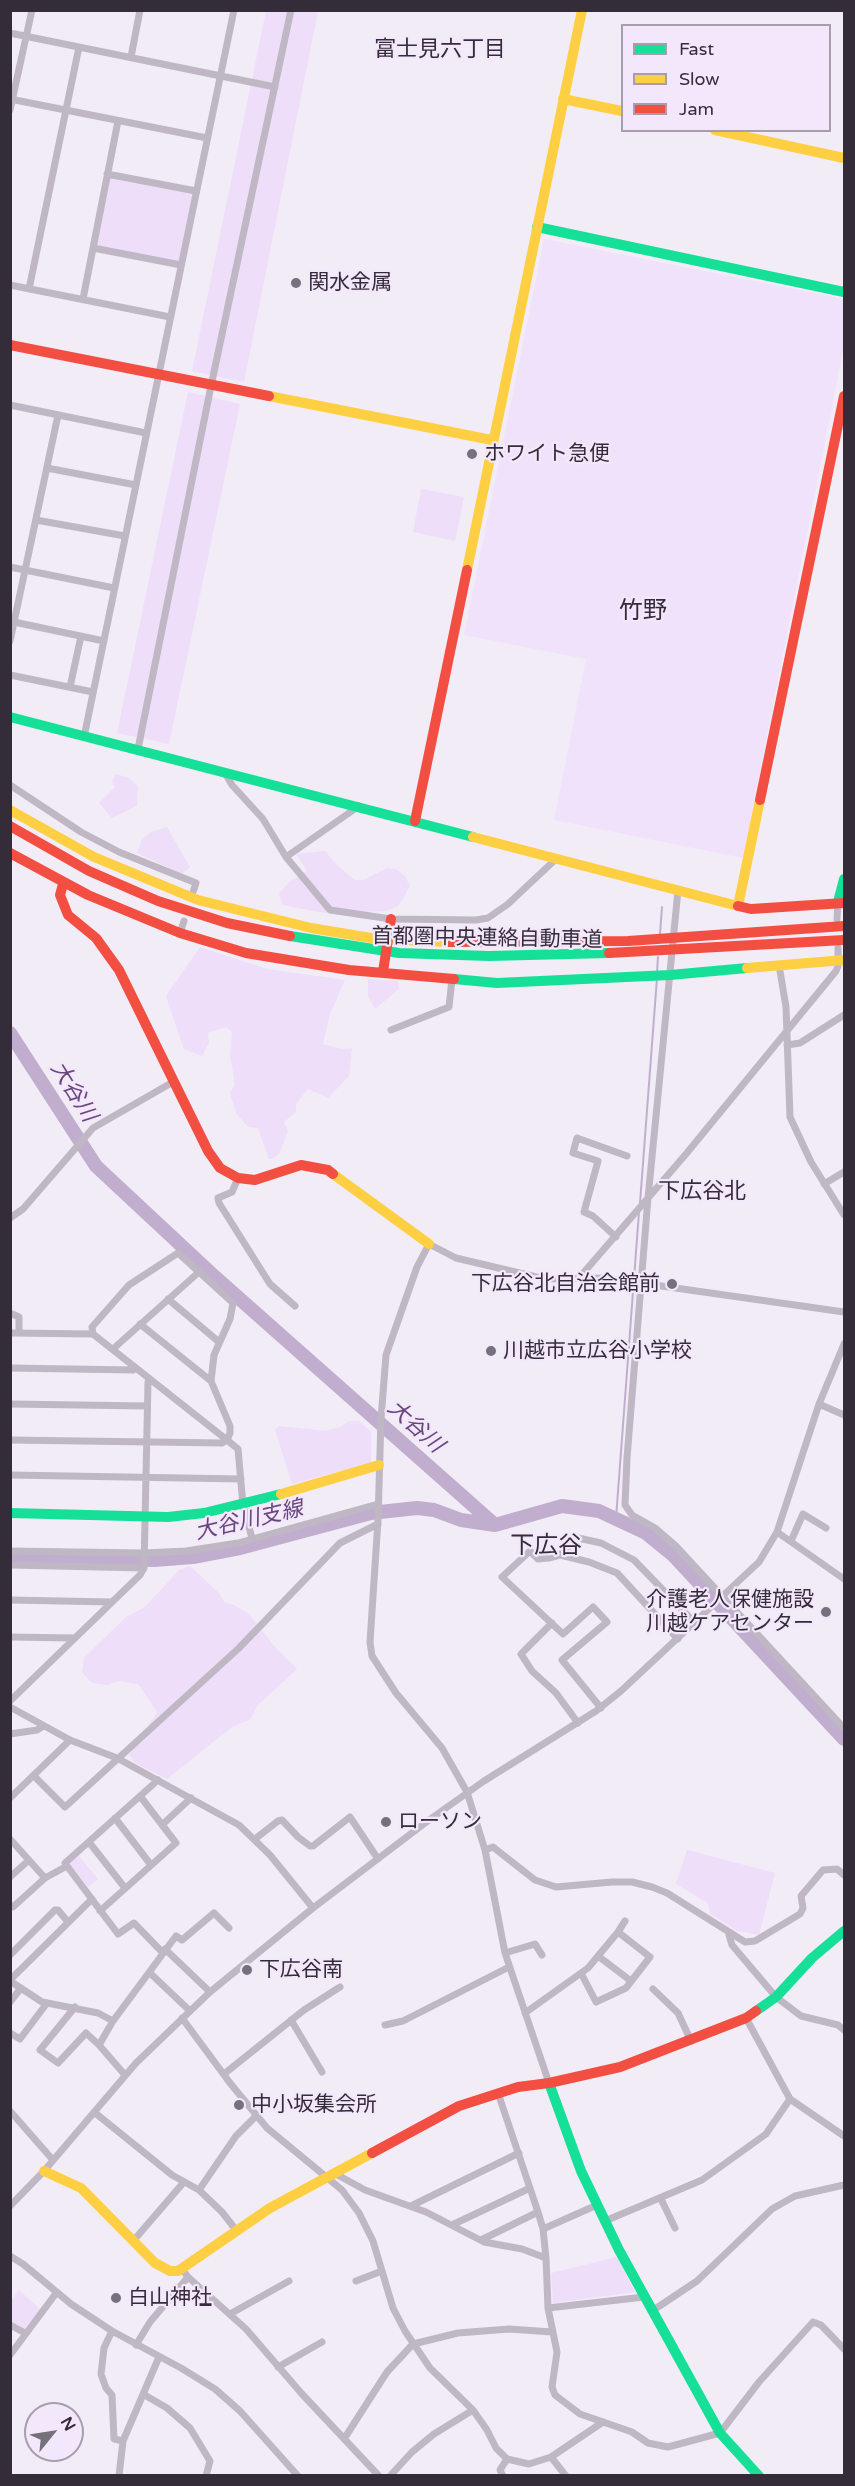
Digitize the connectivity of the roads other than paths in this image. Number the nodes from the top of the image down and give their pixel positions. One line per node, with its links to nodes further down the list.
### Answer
1 (32, 10): 7 (street)
2 (140, 10): 9 (street)
3 (234, 10): 10 (street)
4 (291, 10): 11 (street)
5 (582, 10): 13 (main road)
6 (10, 33): 7 (street)
7 (26, 36): 8 (street); 12 (street)
8 (79, 47): 9 (street); 15 (street)
9 (131, 57): 10 (street)
10 (220, 75): 11 (street); 19 (street)
11 (275, 87): 33 (street)
12 (12, 99): 14 (street); 15 (street)
13 (563, 99): 16 (main road); 23 (main road)
14 (10, 110)
15 (66, 110): 17 (street); 27 (street)
16 (621, 111)
17 (118, 120): 19 (street); 21 (street)
18 (724, 132): 20 (main road)
19 (207, 138): 22 (street)
20 (844, 158)
21 (107, 174): 22 (street); 24 (street)
22 (196, 190): 25 (street)
23 (537, 227): 28 (main road); 38 (main road)
24 (93, 248): 25 (street); 29 (street)
25 (180, 265): 30 (street)
26 (10, 285): 27 (street)
27 (29, 289): 29 (street)
28 (844, 292)
29 (83, 299): 30 (street)
30 (170, 317): 32 (street)
31 (10, 345): 32 (main road)
32 (158, 376): 33 (main road); 37 (street)
33 (211, 386): 38 (main road); 55 (street)
34 (844, 396): 70 (main road)
35 (10, 405): 36 (street)
36 (58, 415): 37 (street); 39 (street)
37 (146, 433): 40 (street)
38 (492, 440): 60 (main road)
39 (47, 468): 40 (street); 41 (street)
40 (135, 485): 42 (street)
41 (36, 520): 42 (street); 44 (street)
42 (125, 536): 45 (street)
43 (10, 567): 44 (street)
44 (26, 570): 45 (street); 46 (street)
45 (114, 588): 49 (street)
46 (14, 622): 47 (street); 48 (street)
47 (81, 636): 49 (street); 51 (street)
48 (10, 641)
49 (104, 641): 52 (street)
50 (10, 675): 51 (street)
51 (70, 687): 52 (street)
52 (93, 692): 54 (street)
53 (10, 717): 54 (main road)
54 (84, 737): 55 (main road)
55 (138, 749): 56 (main road)
56 (224, 771): 58 (main road); 63 (street)
57 (10, 785): 68 (street)
58 (359, 806): 60 (main road); 63 (street)
59 (10, 810): 75 (main road, 首都圏中央連絡自動車道)
60 (415, 821): 64 (main road)
61 (10, 826): 75 (main road, 首都圏中央連絡自動車道)
62 (10, 853): 66 (main road)
63 (286, 857): 71 (street)
64 (556, 858): 67 (main road); 71 (street)
65 (844, 879): 69 (main road)
66 (63, 884): 74 (main road); 87 (main road)
67 (678, 890): 70 (main road); 81 (street)
68 (193, 892)
69 (841, 903): 70 (main road); 73 (street)
70 (738, 906)
71 (391, 919): 80 (main road)
72 (184, 921): 74 (street)
73 (841, 922): 77 (main road, 首都圏中央連絡自動車道)
74 (180, 933): 80 (main road)
75 (375, 944): 77 (main road, 首都圏中央連絡自動車道)
76 (841, 944): 77 (main road, 首都圏中央連絡自動車道); 78 (street)
77 (400, 947)
78 (841, 960): 79 (main road); 84 (street)
79 (779, 965): 81 (main road); 84 (street)
80 (383, 972): 82 (main road)
81 (670, 975): 82 (main road); 92 (street)
82 (452, 979): 85 (street)
83 (844, 1015): 86 (street)
84 (787, 1029): 86 (street); 92 (street)
85 (391, 1030)
86 (787, 1045): 91 (street)
87 (173, 1082): 90 (main road); 94 (street)
88 (627, 1156): 95 (street)
89 (844, 1172): 91 (street)
90 (238, 1178): 96 (main road); 101 (street)
91 (824, 1184): 93 (street)
92 (648, 1198): 95 (street); 99 (street)
93 (844, 1215)
94 (10, 1218)
95 (616, 1237): 98 (street)
96 (429, 1244): 98 (street); 122 (street)
97 (200, 1271): 100 (street); 107 (street); 108 (street)
98 (579, 1278): 99 (street)
99 (643, 1282): 102 (street); 140 (street)
100 (168, 1299): 104 (street); 108 (street)
101 (295, 1306)
102 (844, 1312)
103 (10, 1313): 106 (street)
104 (140, 1324): 110 (street); 114 (street)
105 (10, 1333): 106 (street)
106 (19, 1333): 107 (street)
107 (93, 1334): 110 (street)
108 (219, 1342): 114 (street)
109 (844, 1344): 116 (street)
110 (113, 1349): 112 (street)
111 (10, 1368): 112 (street)
112 (136, 1368): 113 (street)
113 (150, 1379): 117 (street); 120 (street)
114 (211, 1381): 120 (street)
115 (10, 1404): 117 (street)
116 (819, 1404): 118 (street); 132 (street)
117 (147, 1406): 121 (street)
118 (844, 1415)
119 (10, 1440): 121 (street)
120 (226, 1440): 121 (street); 125 (street)
121 (147, 1442): 124 (street)
122 (379, 1465): 126 (main road); 127 (street)
123 (10, 1475): 124 (street)
124 (146, 1478): 125 (street); 129 (street)
125 (241, 1479): 126 (street)
126 (243, 1505): 129 (main road); 133 (street)
127 (378, 1507): 130 (street); 133 (street)
128 (10, 1513): 129 (main road)
129 (145, 1516): 137 (street)
130 (378, 1522): 156 (street); 159 (street)
131 (826, 1528): 134 (street)
132 (777, 1532): 134 (street); 140 (street)
133 (252, 1538): 137 (street)
134 (791, 1540): 139 (street)
135 (10, 1551): 137 (street)
136 (560, 1555): 143 (street); 144 (street); 147 (street)
137 (144, 1560): 138 (street); 142 (street)
138 (10, 1565)
139 (844, 1579)
140 (723, 1596): 144 (street); 153 (street)
141 (10, 1600): 142 (street)
142 (112, 1602): 146 (street)
143 (552, 1623): 150 (street); 151 (street)
144 (695, 1623): 147 (street)
145 (10, 1637): 146 (street)
146 (74, 1638): 148 (street)
147 (678, 1639): 150 (street)
148 (10, 1701)
149 (10, 1707): 152 (street)
150 (601, 1708): 151 (street)
151 (578, 1723): 159 (street)
152 (42, 1727): 154 (street); 155 (street)
153 (844, 1728)
154 (10, 1734)
155 (70, 1740): 156 (street); 157 (street)
156 (117, 1758): 157 (street); 158 (street)
157 (34, 1776): 161 (street)
158 (158, 1780): 160 (street); 162 (street)
159 (467, 1792): 168 (street); 169 (street)
160 (140, 1796): 163 (street); 164 (street)
161 (10, 1798)
162 (191, 1798): 164 (street); 165 (street)
163 (115, 1818): 167 (street); 171 (street)
164 (163, 1824): 171 (street)
165 (255, 1839): 169 (street); 179 (street)
166 (11, 1841): 170 (street)
167 (89, 1842): 172 (street); 176 (street)
168 (484, 1850): 186 (street); 188 (street)
169 (378, 1859): 179 (street)
170 (29, 1860): 174 (street); 175 (street)
171 (151, 1865): 176 (street)
172 (67, 1866): 175 (street); 177 (street)
173 (844, 1875): 186 (street)
174 (10, 1877)
175 (45, 1878): 178 (street)
176 (125, 1888): 180 (street)
177 (92, 1899): 180 (street); 182 (street)
178 (10, 1905)
179 (313, 1908): 200 (street)
180 (100, 1911): 187 (street)
181 (625, 1921): 185 (street)
182 (68, 1922): 189 (street); 195 (street)
183 (229, 1928): 187 (street)
184 (844, 1931): 201 (main road)
185 (618, 1932): 191 (street); 196 (street)
186 (729, 1934): 201 (street)
187 (164, 1951): 193 (street); 200 (street)
188 (505, 1953): 190 (street); 192 (street)
189 (10, 1955)
190 (542, 1955)
191 (598, 1956): 194 (street); 196 (street)
192 (509, 1967): 206 (street); 211 (street)
193 (150, 1972): 205 (street); 210 (street)
194 (581, 1973): 196 (street); 206 (street)
195 (10, 1981): 198 (street)
196 (631, 1981)
197 (340, 1987): 209 (street)
198 (21, 1988): 202 (street); 203 (street)
199 (653, 1989): 214 (street)
200 (210, 1992): 205 (street)
201 (776, 1997): 208 (main road); 212 (street)
202 (10, 2002)
203 (47, 2003): 204 (street); 213 (street)
204 (75, 2007): 210 (street); 215 (street)
205 (190, 2011): 207 (street)
206 (525, 2013): 219 (street)
207 (182, 2018): 217 (street); 218 (street)
208 (746, 2018): 214 (main road); 221 (street)
209 (291, 2020): 216 (street); 217 (street)
210 (113, 2021): 215 (street)
211 (385, 2025)
212 (844, 2030)
213 (10, 2033)
214 (691, 2041): 219 (main road)
215 (99, 2045): 218 (street)
216 (322, 2072)
217 (224, 2074): 224 (street)
218 (125, 2076): 223 (street)
219 (549, 2083): 220 (main road); 235 (main road)
220 (498, 2093): 226 (street); 229 (main road)
221 (790, 2099): 225 (street); 234 (street)
222 (10, 2111): 227 (street)
223 (94, 2112): 227 (street); 230 (street)
224 (256, 2115): 229 (street); 233 (street)
225 (844, 2136)
226 (519, 2152): 232 (street); 237 (street)
227 (53, 2160): 228 (street)
228 (44, 2171): 236 (street); 244 (main road)
229 (330, 2175): 237 (street); 243 (main road); 248 (street)
230 (184, 2182): 233 (street); 244 (street)
231 (844, 2185): 255 (street)
232 (530, 2188): 238 (street); 240 (street)
233 (199, 2190): 243 (street)
234 (661, 2199): 239 (street); 241 (street)
235 (597, 2205): 239 (main road); 242 (street)
236 (10, 2206)
237 (411, 2206): 240 (street)
238 (538, 2212): 242 (street); 245 (street)
239 (605, 2221): 253 (main road)
240 (452, 2225): 245 (street)
241 (675, 2228)
242 (543, 2229): 247 (street)
243 (236, 2230): 249 (main road)
244 (134, 2240): 249 (main road)
245 (481, 2240): 247 (street)
246 (10, 2256): 252 (street)
247 (546, 2258): 254 (street)
248 (382, 2271): 251 (street); 262 (street)
249 (185, 2273): 256 (street); 263 (street)
250 (289, 2281): 256 (street)
251 (356, 2281)
252 (57, 2292): 258 (street); 260 (street)
253 (644, 2297): 254 (street); 255 (main road)
254 (548, 2308): 259 (street)
255 (652, 2311): 271 (main road)
256 (230, 2314): 267 (street)
257 (10, 2325): 260 (street)
258 (112, 2331): 263 (street); 273 (street)
259 (552, 2332): 262 (street); 270 (street)
260 (25, 2333): 265 (street)
261 (322, 2342): 267 (street)
262 (413, 2344): 269 (street); 272 (street)
263 (136, 2345): 266 (street)
264 (844, 2349): 271 (street)
265 (10, 2355)
266 (159, 2357): 268 (street); 278 (street)
267 (278, 2367): 272 (street)
268 (143, 2394): 273 (street); 277 (street)
269 (473, 2410): 275 (street); 280 (street)
270 (603, 2421): 271 (street); 274 (street)
271 (720, 2433): 283 (main road)
272 (344, 2439): 279 (street)
273 (123, 2441): 276 (street)
274 (551, 2457): 275 (street); 282 (street)
275 (507, 2459): 281 (street)
276 (119, 2475)
277 (206, 2475)
278 (298, 2475)
279 (379, 2475)
280 (390, 2475)
281 (503, 2475)
282 (566, 2475)
283 (759, 2475)

